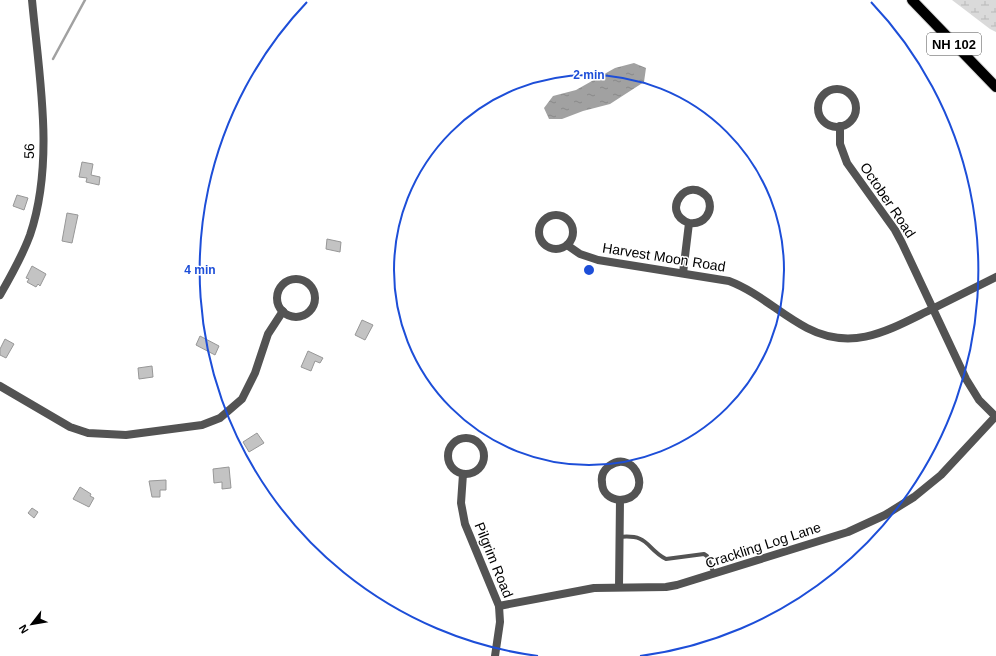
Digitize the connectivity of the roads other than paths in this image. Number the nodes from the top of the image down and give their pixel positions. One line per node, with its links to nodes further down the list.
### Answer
1 (32, 0): 9 (street, 56)
2 (912, 0): 3 (main road, NH 102)
3 (996, 87)
4 (840, 126): 4 (street); 10 (street, October Road)
5 (689, 223): 5 (street); 7 (street)
6 (567, 245): 6 (street); 7 (street, Harvest Moon Road)
7 (683, 273): 10 (street, Harvest Moon Road)
8 (996, 277): 10 (street, Harvest Moon Road)
9 (0, 295)
10 (934, 308): 13 (street, October Road)
11 (283, 311): 11 (street); 12 (street)
12 (0, 386)
13 (995, 417): 17 (street, Crackling Log Lane)
14 (463, 474): 14 (street); 19 (street, Pilgrim Road)
15 (620, 500): 15 (street); 16 (street)
16 (620, 537): 17 (lane); 18 (street)
17 (714, 575): 18 (street, Crackling Log Lane)
18 (619, 587): 19 (street, Crackling Log Lane)
19 (499, 606): 20 (street, Pilgrim Road)
20 (495, 656)

